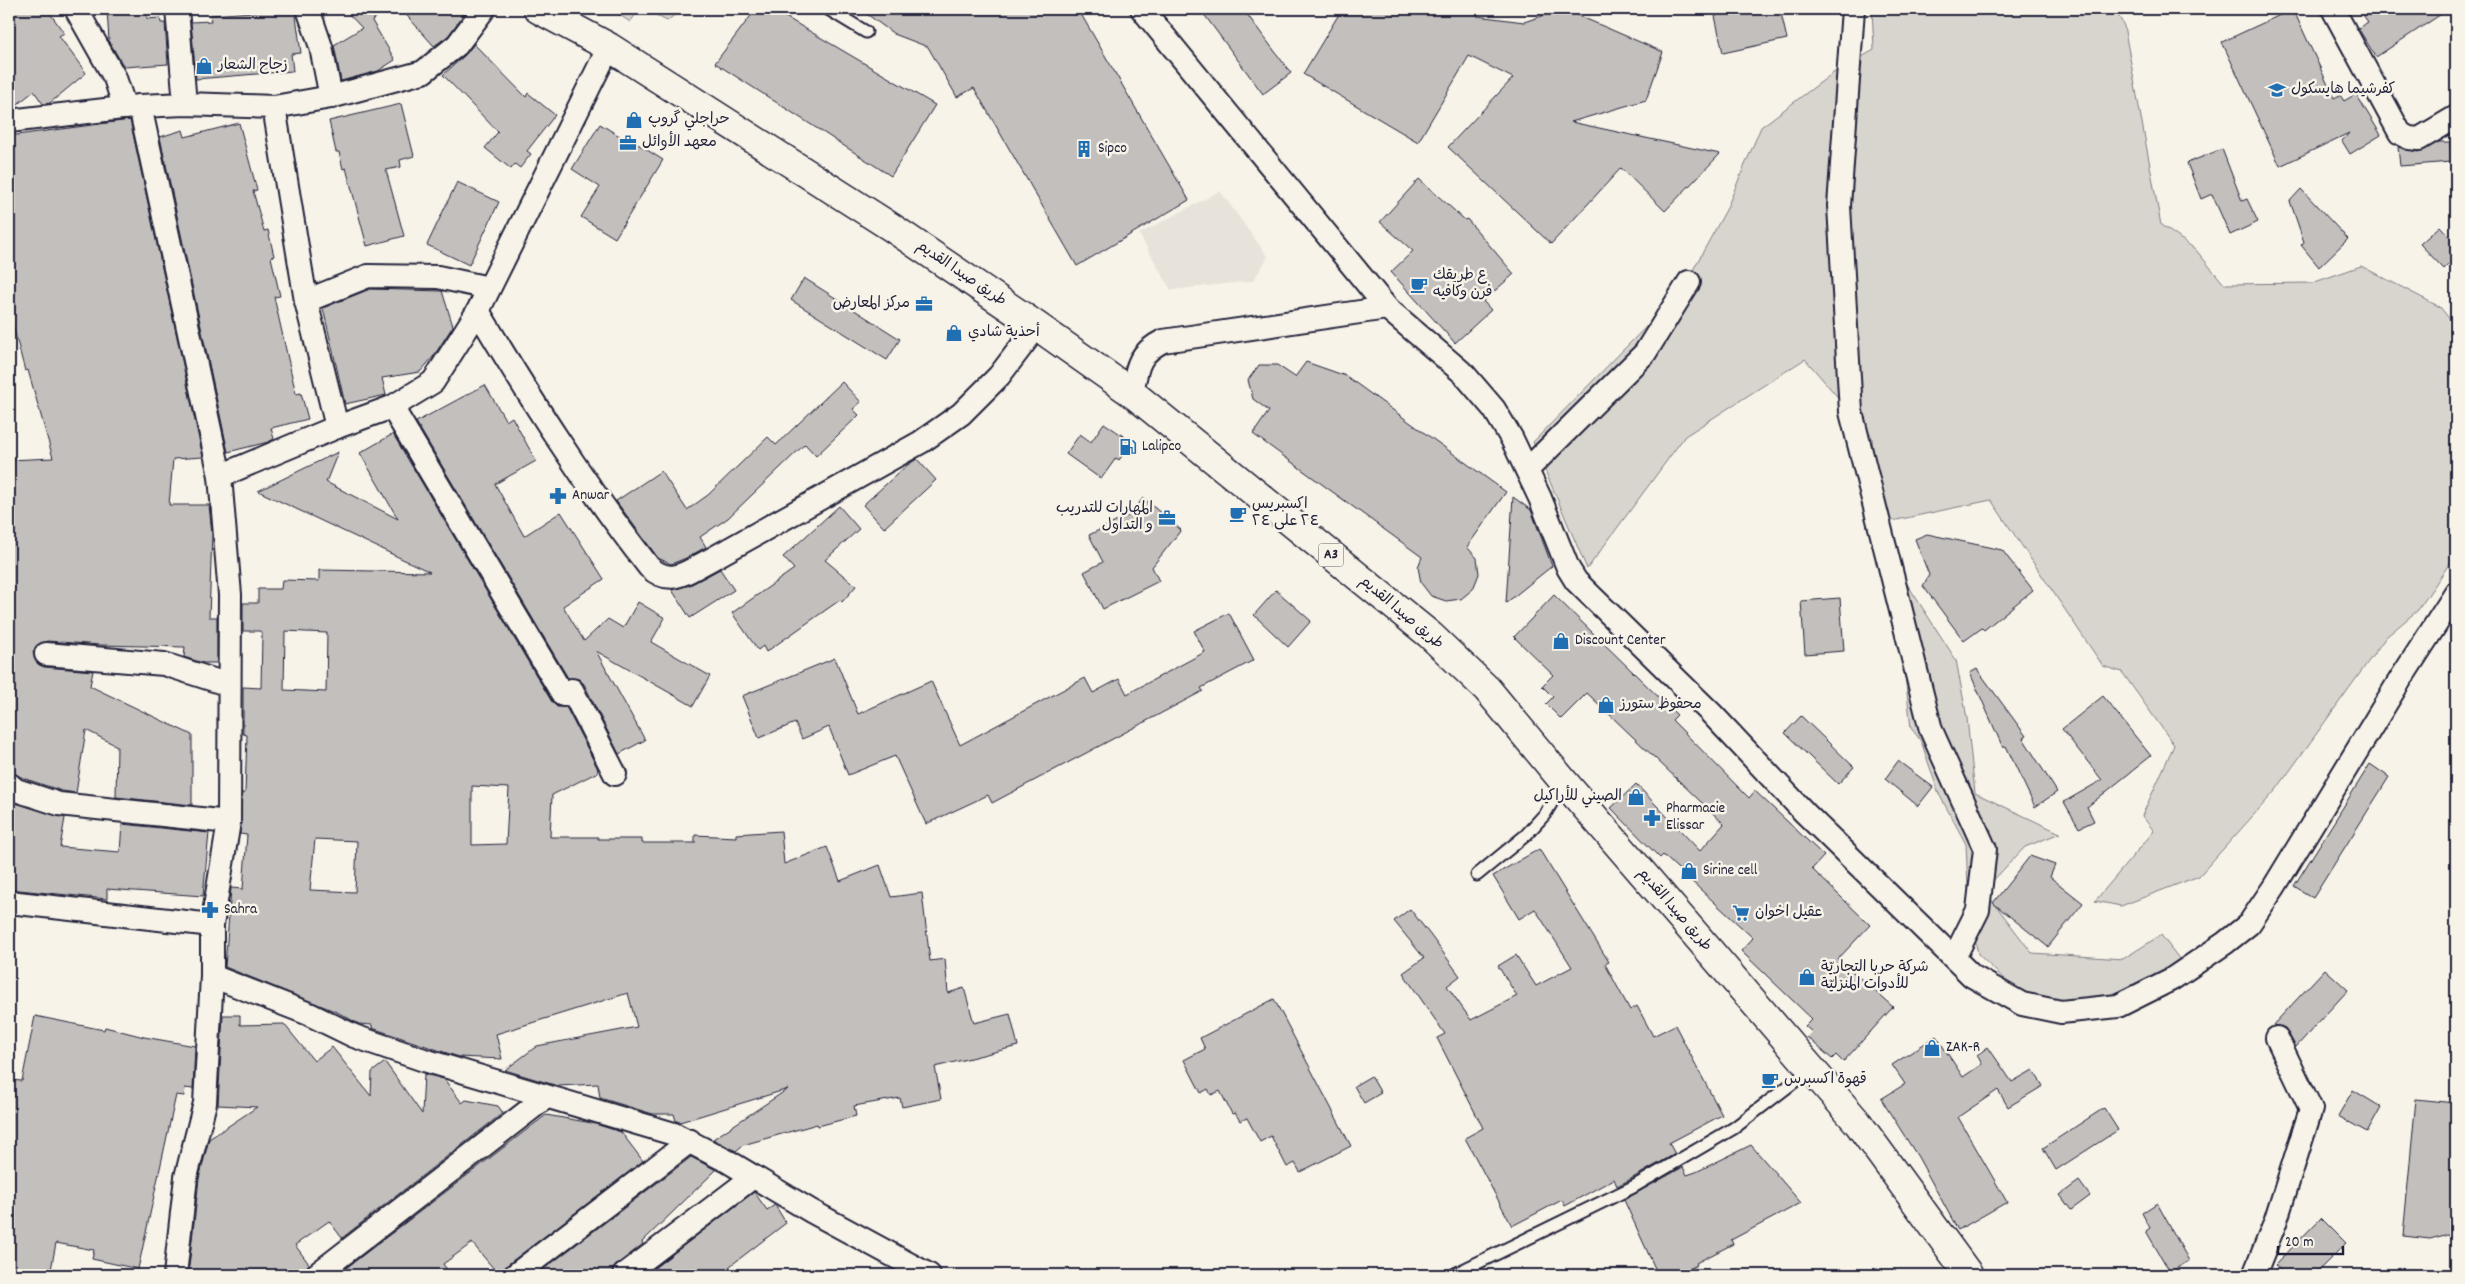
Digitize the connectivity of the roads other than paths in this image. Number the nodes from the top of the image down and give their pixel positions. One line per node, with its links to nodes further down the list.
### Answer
1 (76, 9): 14 (street)
2 (177, 9): 13 (street)
3 (308, 9): 12 (street)
4 (484, 9): 12 (street)
5 (828, 9): 10 (lane)
6 (1142, 9): 21 (street)
7 (1854, 9): 39 (street)
8 (2333, 9): 16 (street)
9 (554, 12): 11 (highway, طريق صيدا القديم / A3)
10 (866, 32)
11 (609, 47): 19 (street); 23 (highway, طريق صيدا القديم / A3)
12 (332, 97): 15 (street)
13 (184, 104): 14 (street); 15 (street)
14 (133, 107): 17 (street); 28 (street)
15 (274, 107): 20 (street)
16 (2456, 117)
17 (9, 121)
18 (1689, 282): 27 (street)
19 (489, 288): 20 (street); 22 (street)
20 (306, 301): 26 (street)
21 (1387, 308): 24 (street); 27 (street)
22 (478, 310): 23 (street); 25 (street)
23 (1037, 326): 24 (highway, طريق صيدا القديم / A3)
24 (1132, 393): 33 (highway, طريق صيدا القديم / A3)
25 (392, 407): 26 (street); 32 (street)
26 (337, 427): 28 (street)
27 (1527, 470): 39 (street)
28 (220, 476): 31 (street)
29 (2456, 593): 39 (street)
30 (46, 654): 31 (street)
31 (229, 685): 35 (street)
32 (614, 774)
33 (1564, 782): 36 (lane); 42 (highway, طريق صيدا القديم / A3)
34 (9, 784): 35 (street)
35 (229, 822): 38 (street)
36 (1477, 875)
37 (9, 902): 38 (street)
38 (212, 925): 40 (street)
39 (1954, 958)
40 (212, 976): 43 (street); 47 (street)
41 (2277, 1038): 53 (street)
42 (1811, 1069): 46 (lane); 52 (highway, طريق صيدا القديم / A3)
43 (546, 1097): 44 (street); 48 (street)
44 (690, 1141): 45 (street); 49 (street)
45 (753, 1177): 50 (street); 51 (street)
46 (1455, 1274)
47 (175, 1275)
48 (316, 1275)
49 (516, 1275)
50 (624, 1275)
51 (929, 1275)
52 (1969, 1275)
53 (2254, 1275)

